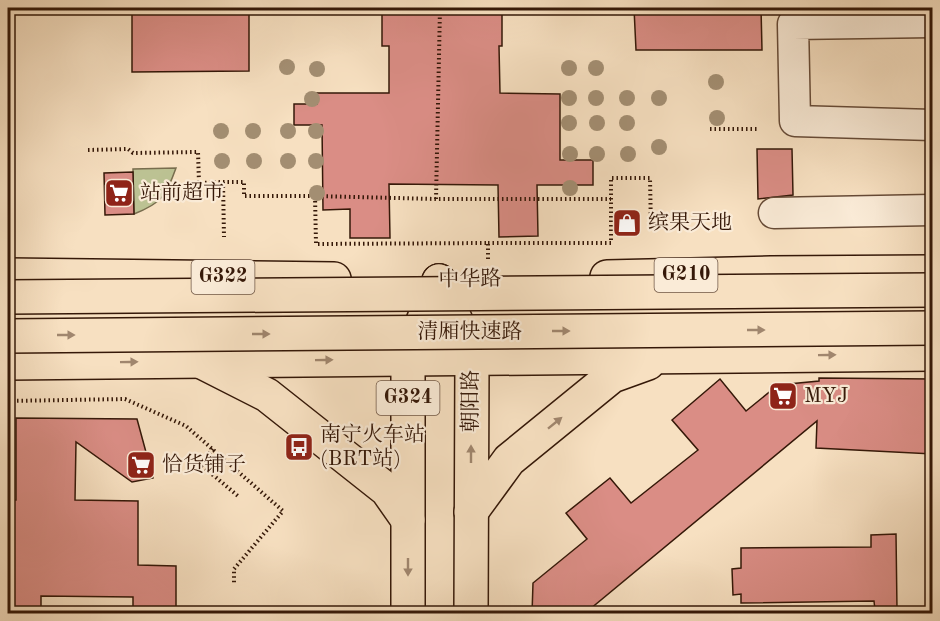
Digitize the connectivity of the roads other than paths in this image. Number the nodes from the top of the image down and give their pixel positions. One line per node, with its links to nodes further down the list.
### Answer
1 (933, 22): 2 (lane)
2 (933, 125)
3 (933, 210): 4 (lane)
4 (774, 213)
5 (933, 272): 7 (main road, 中华路 / G210)
6 (8, 275): 7 (main road, 中华路 / G322)
7 (439, 281): 14 (main road, G324); 15 (main road, 朝阳路)
8 (933, 290): 9 (main road, 清厢快速路, bridge)
9 (8, 297)
10 (933, 328): 11 (main road, 清厢快速路, one-way to 10, bridge)
11 (8, 336)
12 (933, 354): 13 (main road, one-way to 12)
13 (664, 357): 15 (main road); 18 (main road, one-way to 13)
14 (408, 359): 15 (main road); 16 (main road, one-way to 14); 19 (main road, G324)
15 (472, 359): 18 (main road, 朝阳路, one-way to 15)
16 (200, 361): 17 (main road, one-way to 16); 19 (main road)
17 (8, 363)
18 (471, 512): 21 (lane); 22 (main road, 朝阳路)
19 (408, 520): 20 (main road, G324, one-way to 20)
20 (408, 614)
21 (459, 614)
22 (471, 614)

